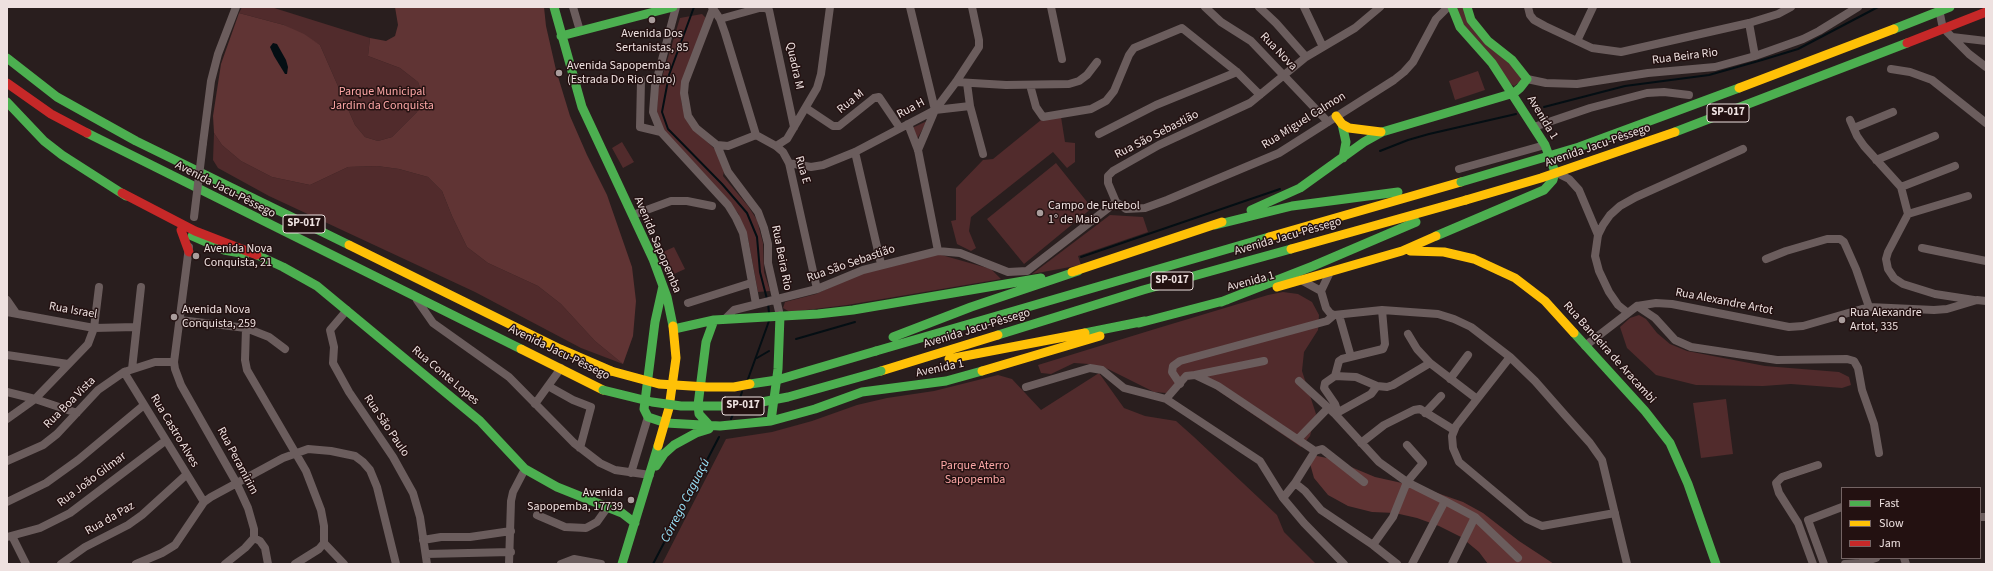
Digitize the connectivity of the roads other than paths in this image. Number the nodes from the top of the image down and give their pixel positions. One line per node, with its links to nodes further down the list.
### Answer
1 (236, 7): 94 (street, bridge)
2 (554, 7): 30 (main road, Avenida Sapopemba)
3 (574, 7): 29 (street)
4 (675, 7): 24 (main road); 67 (street)
5 (830, 7): 55 (street)
6 (910, 7): 56 (street)
7 (974, 7): 46 (street, Rua H)
8 (1051, 7): 38 (street)
9 (1205, 7): 43 (street, Rua Nova)
10 (1259, 7): 36 (street)
11 (1304, 7): 34 (street)
12 (1380, 7): 34 (street, Rua São Sebastião)
13 (1448, 7): 58 (street, Rua Miguel Calmon)
14 (1452, 7): 50 (main road)
15 (1467, 7): 44 (main road)
16 (1528, 7): 26 (street)
17 (1535, 7): 26 (street)
18 (1593, 7): 32 (street)
19 (1791, 7): 28 (street)
20 (1858, 7): 35 (street, Rua Beira Rio)
21 (1939, 7): 31 (street)
22 (1950, 7): 86 (main road, Avenida Jacu-Pêssego / SP-017, bridge)
23 (713, 8): 27 (street); 72 (street, Rua Beira Rio)
24 (644, 10): 29 (main road)
25 (1986, 12): 91 (main road, Avenida Jacu-Pêssego / SP-017, bridge)
26 (1531, 16): 32 (street)
27 (720, 19): 64 (street, Quadra M); 70 (street)
28 (1750, 23): 32 (street); 35 (street)
29 (580, 31): 30 (main road)
30 (561, 36): 93 (main road, Avenida Sapopemba)
31 (1952, 37): 33 (street); 40 (street)
32 (1577, 40)
33 (1986, 42)
34 (1323, 47): 36 (street, Rua São Sebastião)
35 (1755, 56): 44 (street, Rua Beira Rio)
36 (1306, 57): 43 (street, Rua São Sebastião)
37 (7, 58): 147 (main road, Avenida Jacu-Pêssego / SP-017, bridge)
38 (1062, 59)
39 (1097, 62): 49 (street)
40 (1986, 67)
41 (1891, 69): 61 (street)
42 (1237, 72): 49 (street); 51 (street); 69 (street)
43 (1284, 75): 51 (street, Rua São Sebastião); 60 (street, Rua Nova)
44 (1527, 79): 50 (main road)
45 (641, 80): 67 (street)
46 (956, 82): 48 (street); 56 (street, Rua H)
47 (7, 83): 119 (main road, Avenida Jacu-Pêssego / SP-017)
48 (967, 83): 49 (street); 54 (street)
49 (1030, 85)
50 (1514, 93): 65 (main road, Avenida 1); 68 (main road, Avenida 1)
51 (1260, 95): 89 (street, Rua São Sebastião)
52 (1689, 95): 65 (street)
53 (7, 102): 87 (main road)
54 (970, 106): 56 (street); 78 (street)
55 (806, 108): 63 (street, Rua M); 64 (street)
56 (935, 110): 63 (street, Rua H); 76 (street)
57 (1893, 112): 66 (street)
58 (1336, 116): 60 (street, Rua Miguel Calmon); 62 (main road)
59 (1850, 120): 66 (street)
60 (1328, 122): 89 (street, Rua Miguel Calmon)
61 (1986, 123)
62 (1342, 124): 68 (main road); 79 (main road)
63 (904, 126): 76 (street); 77 (street, Rua H)
64 (794, 127): 74 (street)
65 (1534, 127): 73 (main road, Avenida 1)
66 (1854, 128): 80 (street)
67 (661, 132): 113 (street)
68 (1382, 132): 79 (main road, Avenida 1)
69 (1098, 134)
70 (756, 135): 72 (street); 74 (street, Rua E)
71 (1935, 136): 80 (street)
72 (717, 145): 121 (street, Rua Beira Rio)
73 (1545, 145): 83 (street); 84 (main road, Avenida 1)
74 (776, 146): 81 (street, Rua E)
75 (1743, 149): 98 (street)
76 (918, 150): 102 (street)
77 (855, 152): 81 (street, Rua H); 109 (street)
78 (983, 154)
79 (1343, 158): 95 (main road, Avenida 1)
80 (1876, 160): 85 (street)
81 (789, 163): 117 (street, Rua E)
82 (1955, 166): 85 (street)
83 (1459, 169)
84 (1555, 172): 98 (street); 99 (main road, Avenida 1)
85 (1901, 187): 92 (street)
86 (1437, 188): 95 (main road); 147 (main road, Avenida Jacu-Pêssego / SP-017)
87 (122, 193): 96 (main road); 97 (main road)
88 (1968, 196): 92 (street)
89 (1116, 202): 102 (street, Rua São Sebastião)
90 (712, 206): 93 (street)
91 (1440, 208): 124 (main road); 156 (main road, Avenida Jacu-Pêssego / SP-017)
92 (1908, 214): 122 (street)
93 (633, 215): 114 (main road, Avenida Sapopemba)
94 (194, 217): 97 (main road)
95 (1215, 225): 110 (main road, Avenida 1)
96 (181, 230): 97 (main road); 105 (main road)
97 (194, 232): 100 (main road, Rua Conte Lopes); 105 (street); 106 (main road, Rua Conte Lopes)
98 (1598, 235): 133 (street)
99 (1438, 236): 103 (main road, Avenida 1); 104 (main road)
100 (206, 243): 105 (main road); 106 (main road, Rua Conte Lopes)
101 (1922, 248): 108 (street)
102 (938, 251): 109 (street, Rua São Sebastião)
103 (1402, 251): 104 (main road, Rua Bandeira de Aracambi); 111 (main road, Avenida 1)
104 (1444, 252): 145 (main road, Rua Bandeira de Aracambi)
105 (189, 253): 137 (street)
106 (252, 255): 129 (main road, Rua Conte Lopes)
107 (1766, 259): 128 (street)
108 (1986, 261)
109 (881, 264): 117 (street, Rua São Sebastião)
110 (1078, 271): 135 (main road, Avenida 1); 147 (main road)
111 (1330, 272): 112 (main road, Avenida 1); 118 (street)
112 (1301, 280): 118 (street); 124 (main road, Avenida 1)
113 (751, 283): 125 (street); 126 (street)
114 (663, 286): 143 (main road, Avenida Sapopemba); 179 (main road)
115 (99, 287): 141 (street)
116 (141, 287): 140 (street)
117 (817, 289): 121 (street, Rua São Sebastião)
118 (1321, 292): 134 (street)
119 (413, 295): 158 (main road, Avenida Jacu-Pêssego / SP-017); 173 (street)
120 (7, 300): 132 (street)
121 (774, 300): 126 (street, Rua São Sebastião); 135 (street, Rua Beira Rio)
122 (1977, 300): 123 (street, Rua Alexandre Artot); 128 (street, Rua Alexandre Artot)
123 (1986, 301)
124 (1221, 302): 139 (main road, Avenida 1)
125 (688, 303)
126 (759, 304): 136 (street, Rua São Sebastião)
127 (1637, 306): 128 (street, Rua Alexandre Artot); 133 (street, Rua Alexandre Artot); 192 (street)
128 (1869, 306)
129 (347, 310): 195 (main road, Rua Conte Lopes); 218 (street, Rua São Paulo)
130 (1382, 310): 134 (street); 150 (street); 151 (street)
131 (7, 312): 132 (street, Rua Israel)
132 (16, 313): 141 (street, Rua Israel)
133 (1628, 313): 145 (street, Rua Alexandre Artot)
134 (1337, 315): 150 (street); 164 (street)
135 (778, 317): 136 (main road, Avenida 1); 181 (main road)
136 (725, 319): 138 (main road, Avenida 1)
137 (180, 320): 142 (street); 153 (street)
138 (714, 320): 143 (main road, Avenida 1); 183 (main road)
139 (1145, 321): 156 (main road); 181 (main road, Avenida 1)
140 (136, 327): 141 (street, Rua Israel); 157 (street)
141 (94, 328): 155 (street)
142 (246, 328): 146 (street); 191 (street)
143 (674, 329): 182 (main road, Avenida Sapopemba)
144 (1408, 334): 154 (street)
145 (1585, 346): 244 (main road, Rua Bandeira de Aracambi)
146 (285, 349)
147 (877, 350)
148 (7, 355): 155 (street)
149 (1468, 355): 162 (street)
150 (1351, 357): 161 (street)
151 (1510, 357): 172 (street); 211 (street)
152 (1264, 361): 160 (street)
153 (174, 362): 157 (street, Rua Boa Vista); 199 (street, Rua Peramirim)
154 (1430, 363): 162 (street); 166 (street)
155 (68, 364): 170 (street)
156 (897, 366): 158 (main road, Avenida Jacu-Pêssego / SP-017, bridge)
157 (132, 368): 159 (street, Rua Boa Vista)
158 (560, 368): 165 (street)
159 (124, 372): 174 (street, Rua Castro Alves); 176 (street, Rua Boa Vista)
160 (1195, 375): 164 (street); 185 (street)
161 (1336, 376): 166 (street); 178 (street)
162 (1450, 379): 172 (street)
163 (1298, 382): 175 (street)
164 (1180, 384): 171 (street)
165 (548, 386): 173 (street); 189 (street)
166 (1376, 386): 178 (street)
167 (1026, 387): 171 (street)
168 (7, 392): 170 (street)
169 (1441, 396): 177 (street)
170 (35, 399): 176 (street); 180 (street)
171 (1166, 399): 203 (street)
172 (1477, 399): 184 (street)
173 (535, 404): 189 (street)
174 (144, 405): 186 (street, Rua Castro Alves); 205 (street, Rua João Gilmar)
175 (1328, 408): 178 (street); 185 (street)
176 (77, 413): 193 (street, Rua Boa Vista)
177 (1425, 413): 184 (street); 187 (street)
178 (1335, 414): 187 (street)
179 (648, 417): 182 (main road, Avenida 1); 196 (street)
180 (7, 419)
181 (772, 421): 183 (main road, Avenida 1)
182 (666, 423): 183 (main road, Avenida 1); 198 (main road, Avenida Sapopemba)
183 (715, 426): 198 (main road)
184 (1454, 430): 211 (street)
185 (1299, 438): 190 (street)
186 (165, 440): 197 (street, Rua Castro Alves); 216 (street, Rua João Gilmar)
187 (1361, 443): 201 (street)
188 (1407, 445): 201 (street)
189 (580, 448): 196 (street)
190 (1315, 451): 200 (street); 202 (street)
191 (296, 452): 199 (street); 219 (street); 233 (street)
192 (1879, 454)
193 (7, 461)
194 (1818, 465): 245 (street)
195 (525, 469): 208 (main road, Rua Conte Lopes); 215 (street)
196 (631, 473): 198 (street)
197 (186, 475): 206 (street, Rua Castro Alves); 227 (street, Rua da Paz)
198 (650, 475): 209 (main road, Avenida Sapopemba)
199 (236, 482): 206 (street); 217 (street, Rua Peramirim)
200 (1364, 482)
201 (1407, 482): 204 (street); 220 (street)
202 (1295, 483): 203 (street); 220 (street)
203 (1283, 498): 239 (street)
204 (1445, 501): 213 (street); 241 (street)
205 (7, 502)
206 (204, 502): 228 (street)
207 (1841, 507): 225 (street)
208 (607, 508): 210 (main road, Rua Conte Lopes); 212 (street)
209 (640, 508): 210 (main road); 214 (main road, Avenida Sapopemba)
210 (622, 513): 214 (main road, Rua Conte Lopes)
211 (1615, 513): 243 (street)
212 (537, 515)
213 (1475, 517): 223 (street); 242 (street)
214 (635, 523): 238 (main road, Avenida Sapopemba)
215 (511, 531): 218 (street); 221 (street)
216 (9, 537): 226 (street)
217 (254, 538): 229 (street); 230 (street)
218 (424, 540): 222 (street, Rua São Paulo)
219 (324, 543): 231 (street); 232 (street)
220 (1373, 545): 240 (street)
221 (511, 552): 222 (street); 235 (street)
222 (426, 554): 234 (street, Rua São Paulo)
223 (1518, 558)
224 (1873, 559): 246 (street)
225 (1824, 562): 245 (street)
226 (26, 564)
227 (61, 564)
228 (136, 564)
229 (225, 564)
230 (268, 564)
231 (295, 564)
232 (344, 564)
233 (396, 564)
234 (427, 564)
235 (510, 564)
236 (561, 564): 237 (street)
237 (601, 564)
238 (622, 564)
239 (1344, 564)
240 (1396, 564)
241 (1412, 564)
242 (1452, 564)
243 (1627, 564)
244 (1716, 564)
245 (1814, 564)
246 (1845, 564)

